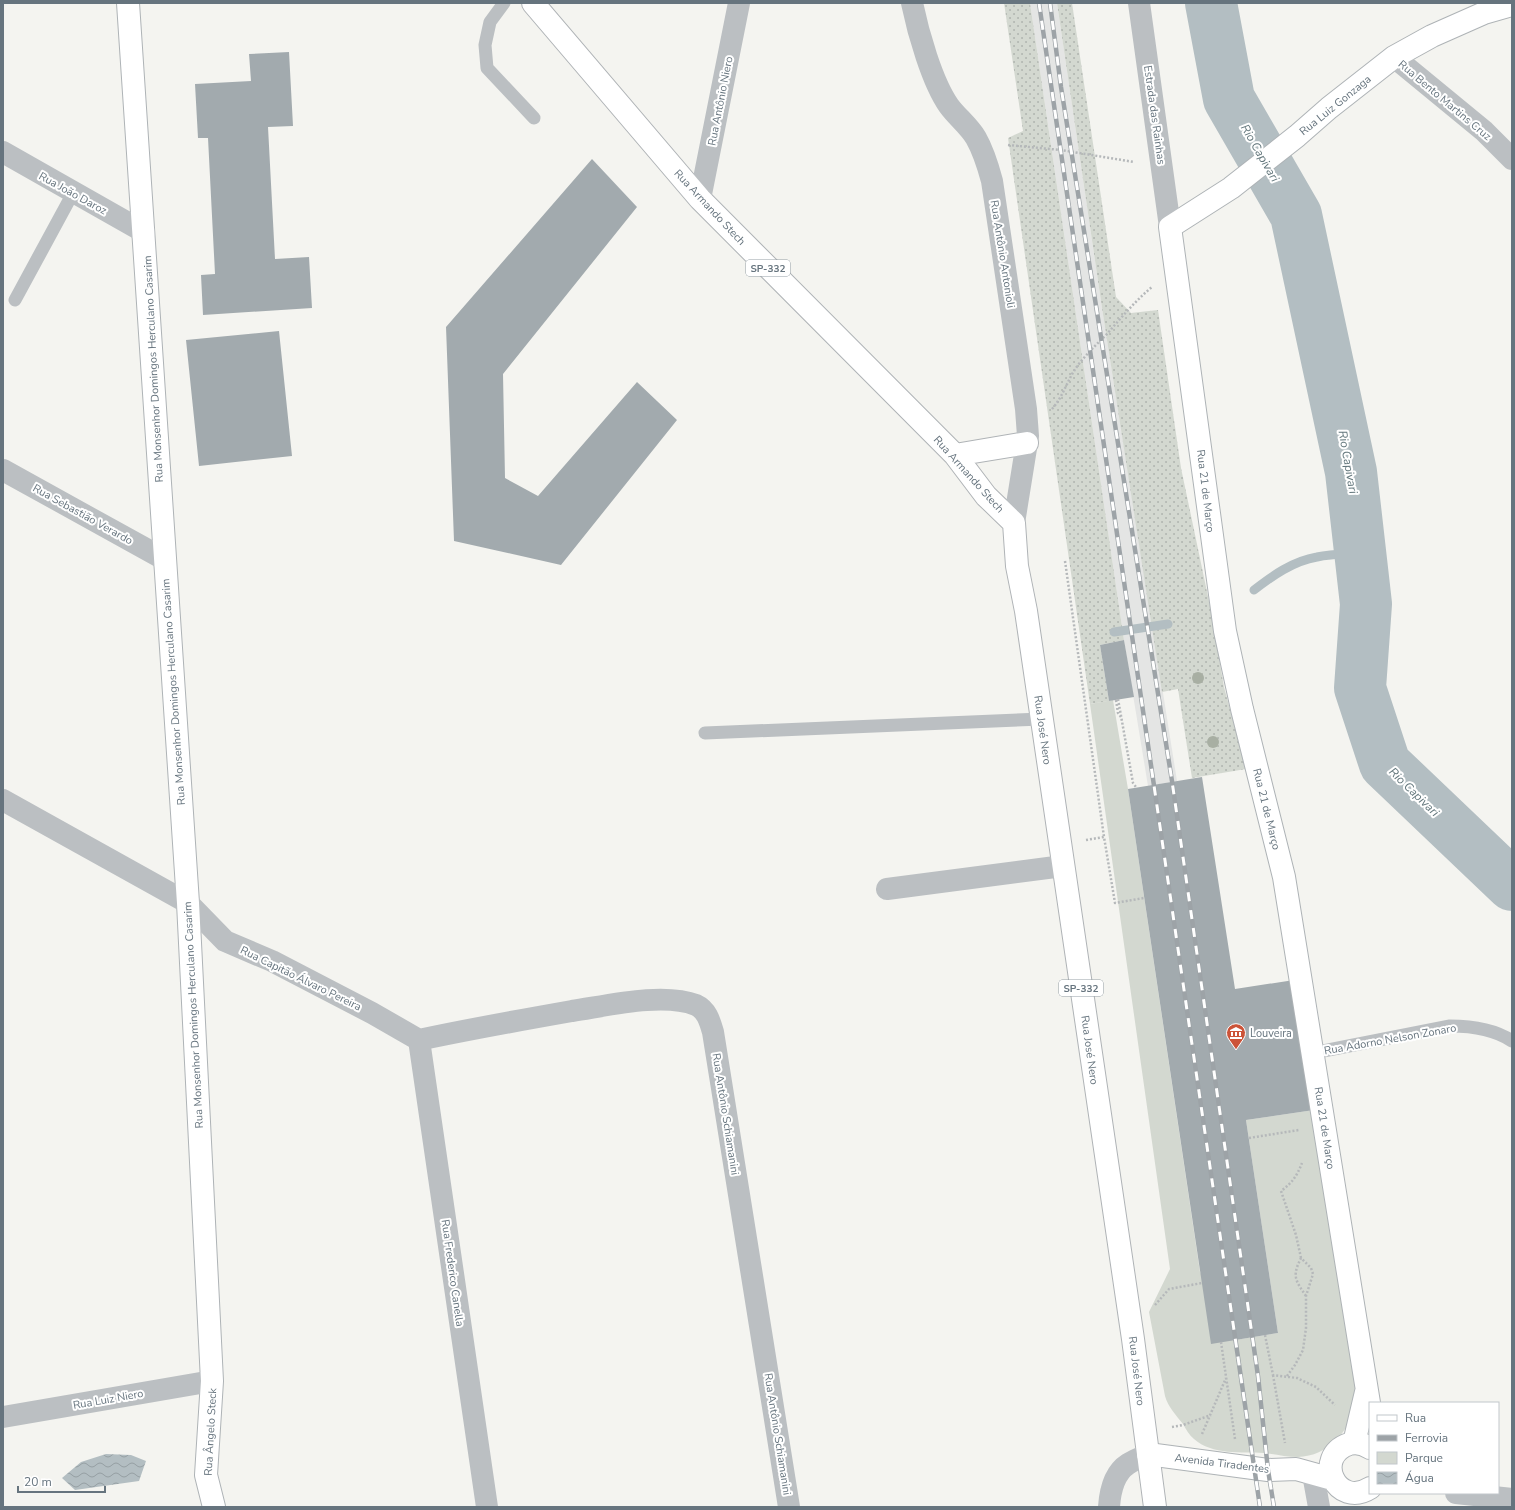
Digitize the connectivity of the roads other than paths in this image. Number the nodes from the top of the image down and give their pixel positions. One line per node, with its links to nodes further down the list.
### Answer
1 (128, 3): 15 (main road, Rua Monsenhor Domingos Herculano Casarim)
2 (504, 3): 9 (lane)
3 (534, 3): 13 (main road, Rua Armando Stech / SP-332)
4 (739, 3): 13 (street, Rua Antônio Niero)
5 (912, 3): 17 (street, Rua Antônio Antonioli)
6 (1139, 3): 14 (street, Estrada das Rainhas)
7 (1512, 6): 8 (main road, Rua Luiz Gonzaga)
8 (1394, 57): 11 (street, Rua Bento Martins Cruz); 14 (main road, Rua Luiz Gonzaga)
9 (534, 118)
10 (3, 152): 12 (street, Rua João Daroz)
11 (1512, 160)
12 (73, 193): 15 (street, Rua João Daroz); 16 (lane)
13 (700, 199): 18 (main road, Rua Armando Stech / SP-332)
14 (1170, 227): 30 (main road, Rua 21 de Março)
15 (144, 232): 21 (main road, Rua Monsenhor Domingos Herculano Casarim)
16 (15, 300)
17 (1027, 439): 18 (main road); 20 (street, Rua Antônio Antonioli)
18 (955, 455): 20 (main road, Rua Armando Stech / SP-332)
19 (3, 470): 21 (street, Rua Sebastião Verardo)
20 (1014, 523): 22 (main road, Rua José Nero / SP-332)
21 (164, 558): 27 (main road, Rua Monsenhor Domingos Herculano Casarim)
22 (1042, 719): 23 (lane); 25 (main road, Rua José Nero / SP-332)
23 (705, 733)
24 (3, 800): 27 (street, Rua Capitão Álvaro Pereira)
25 (1063, 866): 26 (street); 35 (main road, Rua José Nero / SP-332)
26 (887, 889)
27 (188, 903): 28 (street, Rua Capitão Álvaro Pereira); 31 (main road, Rua Monsenhor Domingos Herculano Casarim)
28 (419, 1040): 42 (street, Rua Frederico Canella); 43 (street, Rua Antônio Schiamanini)
29 (1512, 1041): 30 (lane, Rua Adorno Nelson Zonaro)
30 (1313, 1053): 32 (main road, Rua 21 de Março)
31 (212, 1381): 33 (street, Rua Luiz Niero); 41 (main road, Rua Ângelo Steck)
32 (1368, 1400): 34 (main road, Rua 21 de Março)
33 (3, 1418)
34 (1362, 1445): 36 (main road, Avenida Tiradentes)
35 (1148, 1454): 37 (main road, Avenida Tiradentes); 44 (street); 45 (main road, Rua José Nero / SP-332)
36 (1333, 1455): 37 (main road, Avenida Tiradentes); 37 (main road)
37 (1314, 1474): 38 (main road); 46 (street)
38 (1369, 1489)
39 (1465, 1494): 40 (street)
40 (1512, 1499)
41 (214, 1507)
42 (487, 1507)
43 (789, 1507)
44 (1110, 1507)
45 (1155, 1507)
46 (1319, 1507)

